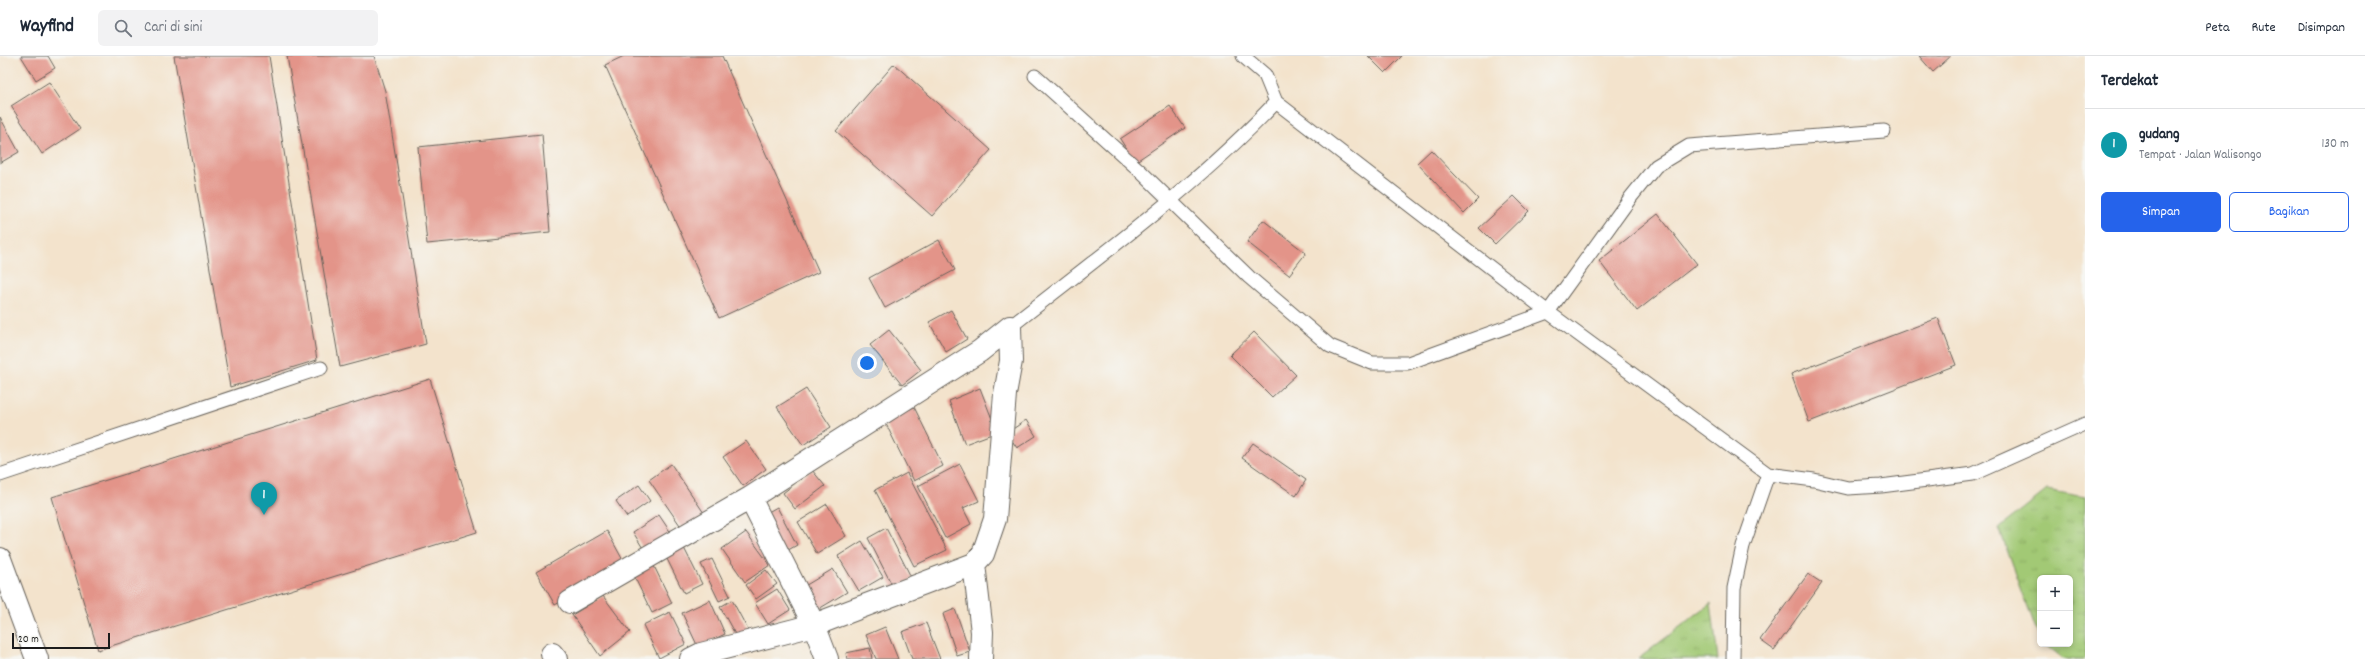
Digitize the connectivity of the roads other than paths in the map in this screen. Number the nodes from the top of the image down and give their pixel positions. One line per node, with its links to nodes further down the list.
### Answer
1 (1243, 56): 3 (lane)
2 (1035, 76): 5 (lane)
3 (1276, 102): 5 (lane); 6 (lane)
4 (1884, 131): 6 (lane)
5 (1170, 200): 6 (lane); 7 (lane)
6 (1548, 312): 10 (lane)
7 (1010, 327): 12 (main road); 14 (main road)
8 (322, 368): 11 (lane)
9 (2085, 424): 10 (lane)
10 (1768, 474): 21 (lane)
11 (0, 475)
12 (750, 498): 15 (main road); 16 (main road)
13 (0, 559): 17 (main road)
14 (974, 564): 16 (main road); 20 (main road)
15 (570, 602)
16 (814, 625): 18 (main road); 19 (main road)
17 (38, 659)
18 (691, 659)
19 (827, 659)
20 (981, 659)
21 (1733, 659)

